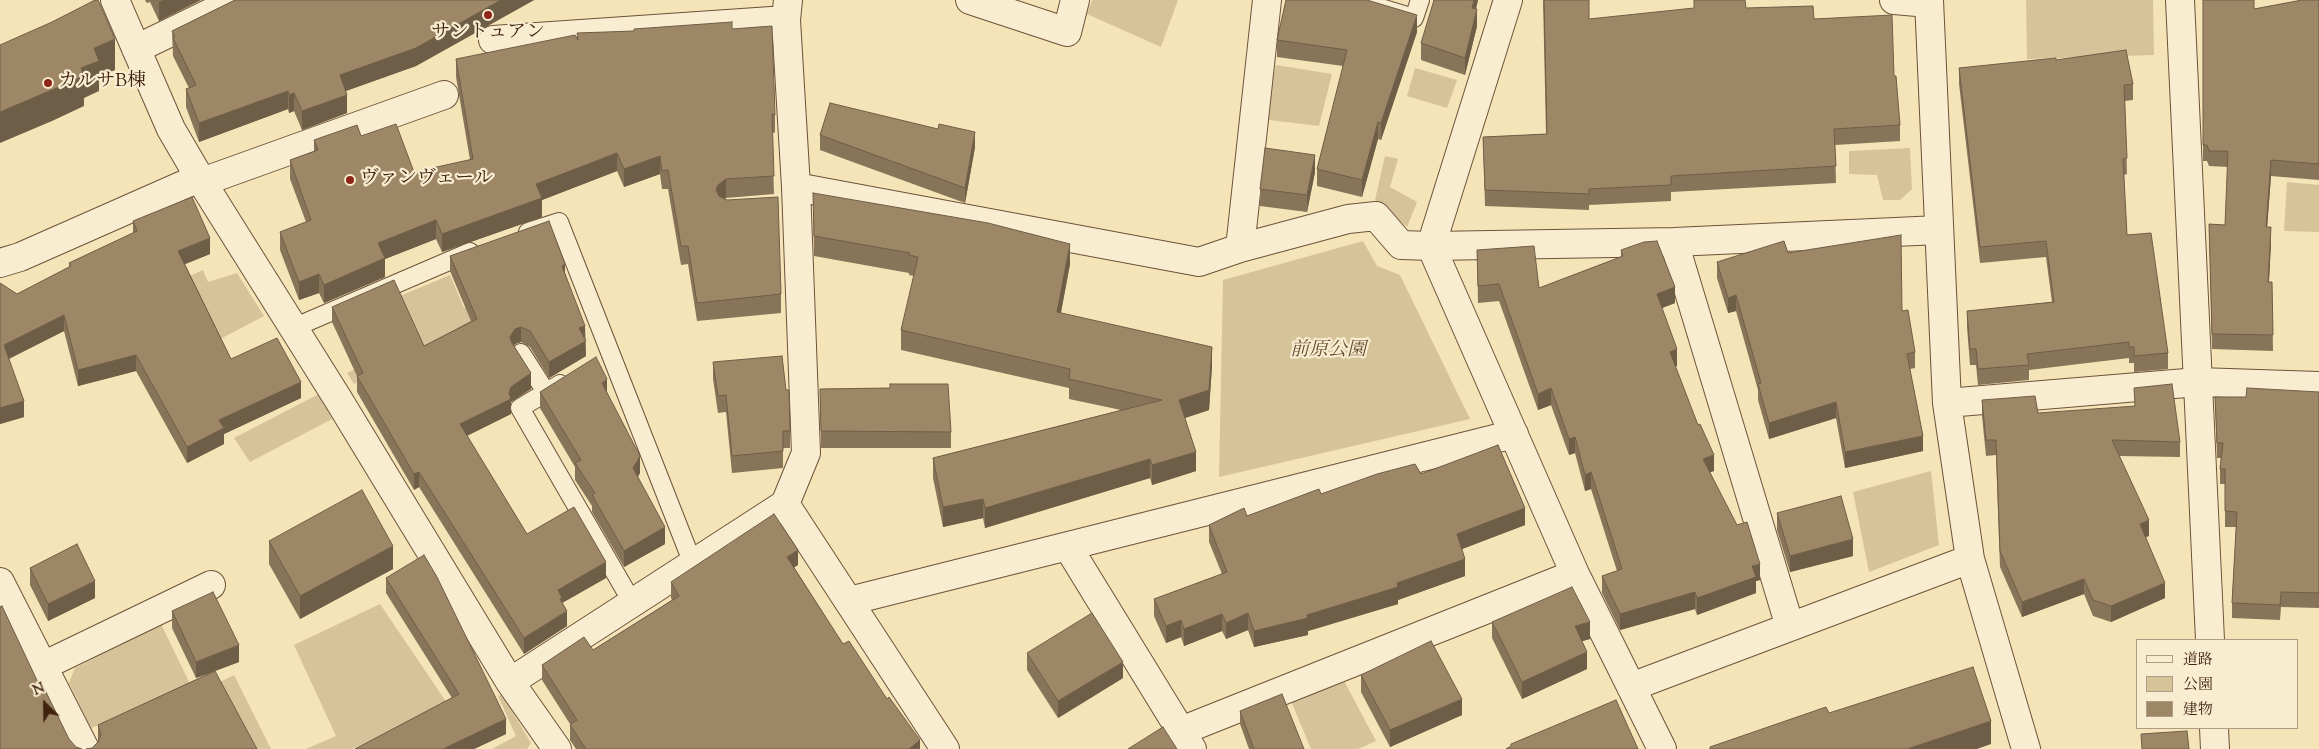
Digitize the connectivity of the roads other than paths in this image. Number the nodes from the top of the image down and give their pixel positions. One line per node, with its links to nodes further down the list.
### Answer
1 (115, 0): 14 (street)
2 (237, 0): 14 (street)
3 (970, 0): 4 (street)
4 (1075, 0)
5 (1267, 0): 23 (street)
6 (1354, 0): 7 (lane)
7 (1420, 0)
8 (1508, 0): 21 (street)
9 (1894, 0): 11 (street)
10 (2180, 0): 28 (street)
11 (1929, 2): 18 (street)
12 (787, 10): 13 (street); 17 (street)
13 (493, 40)
14 (136, 49): 16 (street)
15 (444, 95): 16 (street)
16 (201, 180): 24 (street); 25 (street)
17 (790, 198): 23 (street); 33 (street)
18 (1939, 230): 20 (street); 31 (street)
19 (513, 237): 36 (lane)
20 (1674, 242): 21 (street); 42 (street)
21 (1431, 246): 23 (street); 32 (street)
22 (485, 247): 25 (lane)
23 (1240, 248)
24 (0, 263)
25 (293, 328): 45 (street)
26 (521, 353): 30 (lane)
27 (575, 375): 30 (lane)
28 (2198, 382): 29 (street); 31 (street); 43 (street)
29 (2319, 386)
30 (546, 392): 41 (lane)
31 (1947, 403): 35 (street)
32 (1514, 434): 34 (street); 37 (street)
33 (785, 504): 36 (street); 40 (street)
34 (1068, 547): 40 (street); 48 (street)
35 (1970, 559): 42 (street); 53 (street)
36 (693, 564): 41 (street)
37 (1575, 574): 46 (street); 48 (street)
38 (211, 585): 44 (street)
39 (3, 596): 44 (street)
40 (849, 601): 51 (street)
41 (632, 602): 45 (street)
42 (1790, 627): 46 (street)
43 (2210, 639)
44 (43, 666): 49 (street)
45 (510, 682): 50 (street)
46 (1631, 687): 52 (street)
47 (2214, 729): 54 (street)
48 (1186, 740)
49 (85, 749)
50 (557, 749)
51 (945, 749)
52 (1662, 749)
53 (2026, 749)
54 (2215, 749)

